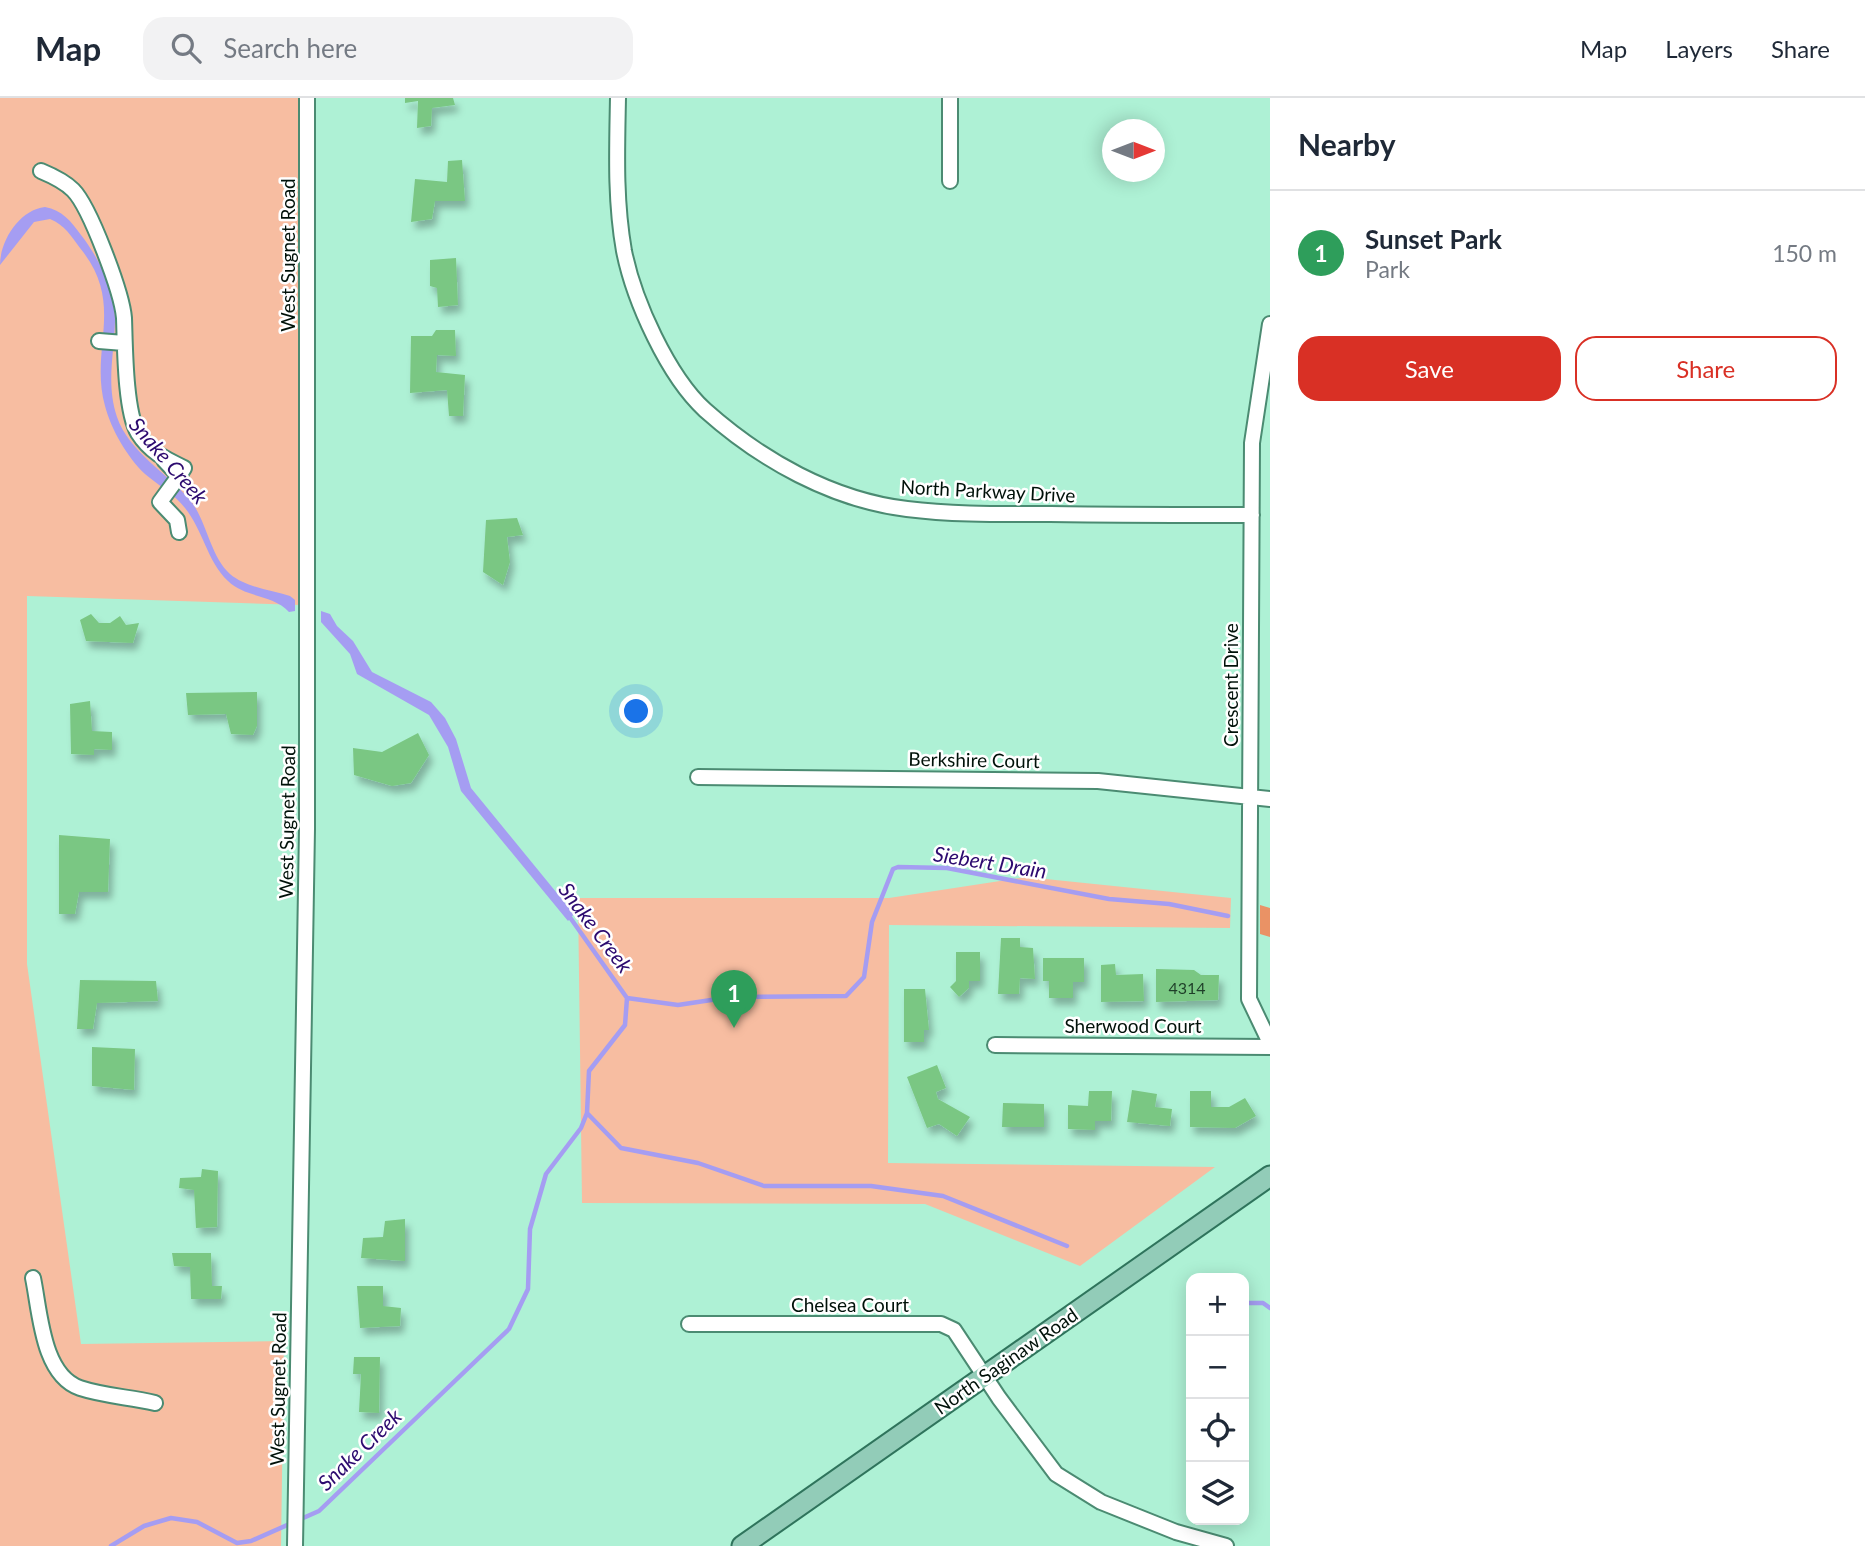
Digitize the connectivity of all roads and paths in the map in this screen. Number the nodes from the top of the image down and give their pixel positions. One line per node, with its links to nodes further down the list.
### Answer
1 (307, 98): 22 (street, West Sugnet Road)
2 (618, 98): 9 (street, North Parkway Drive)
3 (950, 98): 5 (street)
4 (41, 171): 8 (street)
5 (950, 181)
6 (1270, 324): 9 (street, Crescent Drive)
7 (99, 341): 8 (street)
8 (124, 343): 10 (street)
9 (1252, 515): 12 (street, Crescent Drive)
10 (179, 531)
11 (698, 777): 12 (street, Berkshire Court)
12 (1249, 796): 13 (street, Berkshire Court); 14 (street, Crescent Drive)
13 (1270, 799)
14 (1270, 1044): 15 (street, Sherwood Court)
15 (995, 1045)
16 (1270, 1176): 19 (main road, North Saginaw Road)
17 (33, 1278): 20 (street)
18 (689, 1324): 19 (street, Chelsea Court)
19 (984, 1375): 21 (street, Chelsea Court); 23 (main road, North Saginaw Road)
20 (155, 1403)
21 (1176, 1539): 24 (street, Chelsea Court)
22 (295, 1540)
23 (742, 1546)
24 (1226, 1546)

